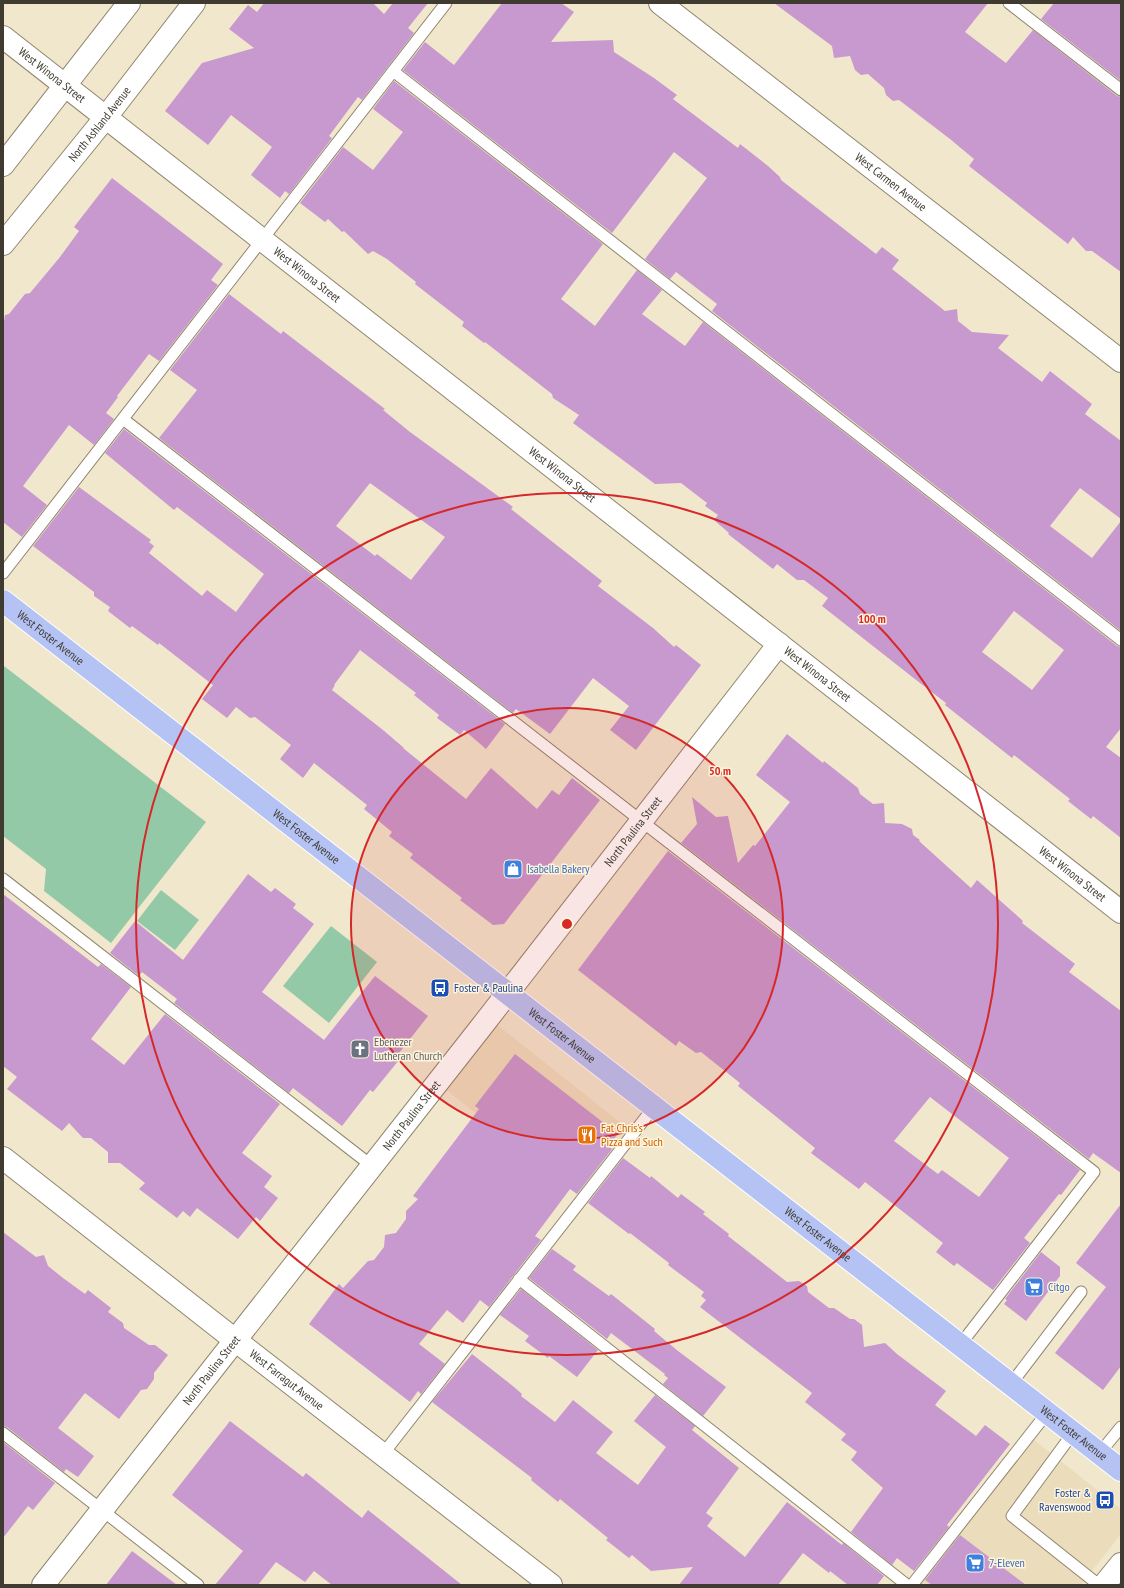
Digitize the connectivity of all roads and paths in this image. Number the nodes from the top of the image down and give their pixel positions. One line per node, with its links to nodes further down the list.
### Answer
1 (129, 3): 8 (street)
2 (194, 3): 10 (street, North Ashland Avenue)
3 (446, 3): 7 (lane)
4 (660, 3): 14 (street, West Carmen Avenue)
5 (1009, 3): 9 (lane)
6 (3, 36): 8 (street, West Winona Street)
7 (393, 71): 12 (lane); 18 (lane)
8 (65, 85): 10 (street, West Winona Street); 11 (street)
9 (1121, 90)
10 (106, 117): 12 (street, West Winona Street); 13 (street, North Ashland Avenue)
11 (3, 165)
12 (262, 239): 15 (lane); 19 (street, West Winona Street)
13 (3, 244)
14 (1121, 361)
15 (123, 419): 16 (lane); 20 (lane)
16 (3, 573)
17 (3, 601): 23 (main road, West Foster Avenue)
18 (1121, 640)
19 (779, 644): 20 (street, North Paulina Street); 22 (street, West Winona Street)
20 (641, 821): 23 (street, North Paulina Street); 30 (lane)
21 (3, 879): 26 (lane)
22 (1121, 912)
23 (507, 993): 24 (main road, West Foster Avenue); 26 (street, North Paulina Street)
24 (654, 1107): 27 (lane); 30 (main road, West Foster Avenue)
25 (3, 1158): 29 (street, West Farragut Avenue)
26 (372, 1166): 29 (street, North Paulina Street)
27 (519, 1279): 36 (lane); 44 (lane)
28 (1081, 1292): 31 (lane)
29 (235, 1340): 36 (street, West Farragut Avenue); 39 (street, North Paulina Street)
30 (960, 1345): 31 (main road, West Foster Avenue)
31 (1011, 1384): 32 (main road, West Foster Avenue)
32 (1047, 1413): 34 (main road, West Foster Avenue); 45 (lane)
33 (1121, 1427): 37 (lane)
34 (1073, 1433): 37 (main road, West Foster Avenue); 46 (lane)
35 (3, 1434): 39 (lane)
36 (382, 1454): 43 (street, West Farragut Avenue)
37 (1099, 1454): 38 (main road, West Foster Avenue)
38 (1121, 1470)
39 (102, 1510): 41 (street, North Paulina Street); 42 (lane)
40 (1121, 1564): 47 (street)
41 (43, 1585)
42 (198, 1585)
43 (551, 1585)
44 (907, 1585)
45 (912, 1585)
46 (1099, 1585)
47 (1104, 1585)

